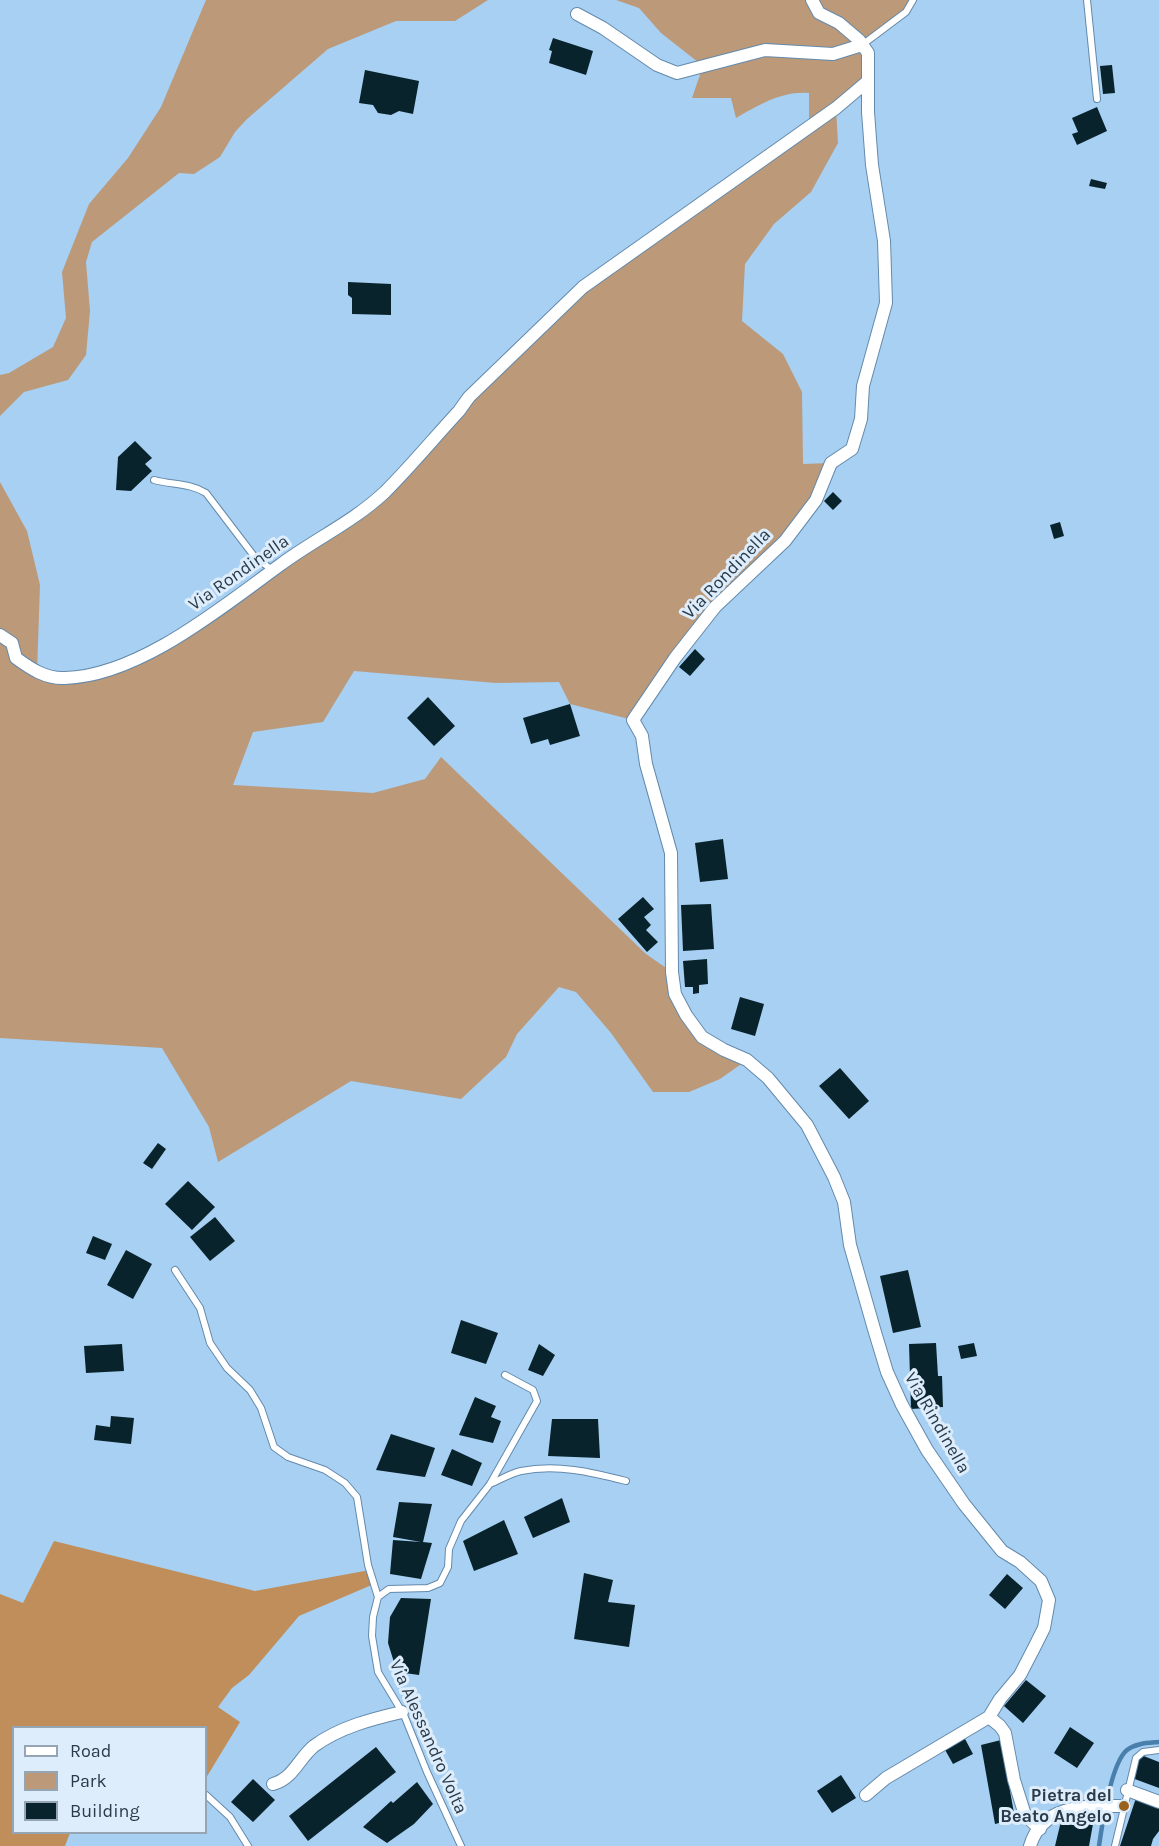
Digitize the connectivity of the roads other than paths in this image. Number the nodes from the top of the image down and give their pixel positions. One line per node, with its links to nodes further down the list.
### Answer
1 (812, 0): 5 (street)
2 (913, 0): 5 (lane)
3 (1087, 0): 7 (lane)
4 (577, 14): 5 (street)
5 (862, 45): 6 (street, Via Rondinella)
6 (868, 81): 9 (street, Via Rondinella); 11 (street, Via Rondinella)
7 (1097, 99)
8 (154, 480): 9 (lane)
9 (273, 570): 10 (street, Via Rondinella)
10 (0, 635)
11 (747, 1060): 18 (street, Via Rindinella)
12 (175, 1270): 16 (lane)
13 (505, 1375): 15 (lane)
14 (626, 1481): 15 (lane)
15 (490, 1484): 16 (lane)
16 (378, 1598): 17 (lane, Via Alessandro Volta)
17 (402, 1712): 20 (street); 28 (lane, Via Alessandro Volta)
18 (989, 1717): 22 (street); 26 (street)
19 (1159, 1750): 21 (lane)
20 (273, 1784)
21 (1127, 1790): 24 (street); 25 (lane)
22 (866, 1795)
23 (207, 1796): 27 (lane)
24 (1159, 1802)
25 (1124, 1806): 26 (street); 30 (lane)
26 (1040, 1829): 29 (street)
27 (248, 1846)
28 (460, 1846)
29 (1030, 1846)
30 (1115, 1846)

